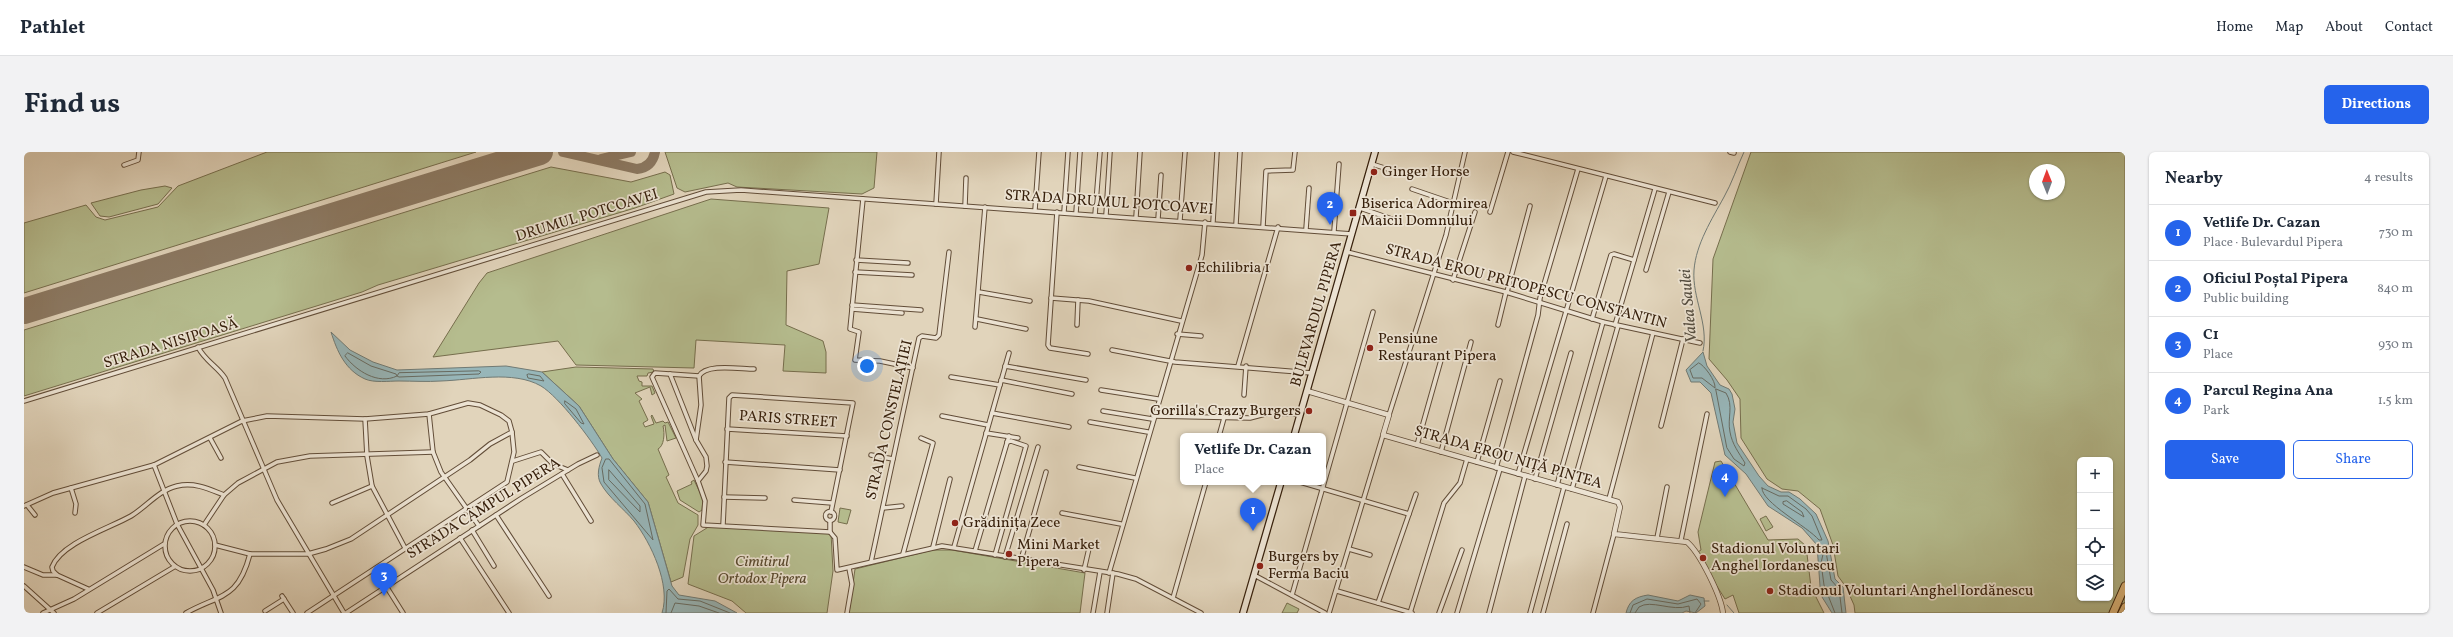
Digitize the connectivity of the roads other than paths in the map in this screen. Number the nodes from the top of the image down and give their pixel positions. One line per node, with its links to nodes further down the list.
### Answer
1 (139, 152): 19 (street)
2 (939, 152): 32 (street)
3 (1039, 152): 37 (street)
4 (1068, 152): 39 (street)
5 (1080, 152): 42 (street)
6 (1100, 152): 43 (street)
7 (1110, 152): 44 (street)
8 (1140, 152): 45 (street)
9 (1185, 152): 48 (street)
10 (1217, 152): 50 (street)
11 (1240, 152): 51 (street)
12 (1295, 152): 52 (street)
13 (1375, 152): 18 (main road, BULEVARDUL PIPERA)
14 (1466, 152): 30 (street)
15 (1508, 152): 41 (street)
16 (1513, 152): 20 (street)
17 (1339, 164): 55 (street)
18 (1372, 164): 21 (street); 36 (main road, BULEVARDUL PIPERA)
19 (124, 165)
20 (1578, 169): 23 (street); 72 (street)
21 (1397, 172)
22 (1161, 175): 46 (street)
23 (1606, 176): 27 (street); 76 (street)
24 (966, 178): 33 (street)
25 (1309, 188): 54 (street)
26 (1412, 189): 30 (street)
27 (1655, 189): 28 (street); 60 (street)
28 (1669, 192): 31 (street); 62 (street)
29 (863, 198): 32 (street, STRADA DRUMUL POTCOAVEI); 59 (street); 74 (street, DRUMUL POTCOAVEI)
30 (1453, 203): 65 (street)
31 (1714, 203)
32 (936, 204): 33 (street, STRADA DRUMUL POTCOAVEI)
33 (965, 206): 35 (street, STRADA DRUMUL POTCOAVEI)
34 (1530, 206): 68 (street)
35 (985, 207): 37 (street, STRADA DRUMUL POTCOAVEI); 67 (street)
36 (1360, 208): 47 (street); 56 (main road, BULEVARDUL PIPERA)
37 (1036, 210): 38 (street, STRADA DRUMUL POTCOAVEI)
38 (1056, 212): 39 (street, STRADA DRUMUL POTCOAVEI); 69 (street)
39 (1064, 212): 42 (street, STRADA DRUMUL POTCOAVEI)
40 (1475, 212): 66 (street)
41 (1490, 212)
42 (1076, 213): 43 (street, STRADA DRUMUL POTCOAVEI)
43 (1096, 215): 44 (street, STRADA DRUMUL POTCOAVEI)
44 (1106, 215): 45 (street, STRADA DRUMUL POTCOAVEI)
45 (1136, 217): 46 (street, STRADA DRUMUL POTCOAVEI)
46 (1158, 219): 48 (street, STRADA DRUMUL POTCOAVEI)
47 (1392, 219)
48 (1180, 220): 49 (street, STRADA DRUMUL POTCOAVEI)
49 (1205, 222): 50 (street, STRADA DRUMUL POTCOAVEI); 81 (street)
50 (1213, 222): 51 (street, STRADA DRUMUL POTCOAVEI)
51 (1236, 224): 52 (street, STRADA DRUMUL POTCOAVEI)
52 (1263, 226): 53 (street, STRADA DRUMUL POTCOAVEI)
53 (1278, 227): 54 (street, STRADA DRUMUL POTCOAVEI); 102 (street)
54 (1306, 229): 55 (street, STRADA DRUMUL POTCOAVEI)
55 (1334, 231): 56 (street, STRADA DRUMUL POTCOAVEI)
56 (1352, 234): 58 (main road, BULEVARDUL PIPERA)
57 (949, 252): 104 (street, STRADA CONSTELAȚIEI)
58 (1347, 252): 65 (street, STRADA EROU PRITOPESCU CONSTANTIN); 106 (main road, BULEVARDUL PIPERA)
59 (856, 260): 61 (street); 63 (street)
60 (1634, 260): 80 (street); 85 (street)
61 (908, 263)
62 (1646, 270)
63 (855, 272): 64 (street); 73 (street)
64 (912, 275)
65 (1434, 276): 66 (street, STRADA EROU PRITOPESCU CONSTANTIN); 125 (street)
66 (1453, 280): 68 (street, STRADA EROU PRITOPESCU CONSTANTIN)
67 (978, 292): 71 (street); 79 (street)
68 (1506, 292): 72 (street, STRADA EROU PRITOPESCU CONSTANTIN); 84 (street)
69 (1051, 298): 70 (street); 98 (street)
70 (1078, 300): 81 (street); 83 (street)
71 (1030, 301)
72 (1539, 304): 76 (street, STRADA EROU PRITOPESCU CONSTANTIN); 165 (street)
73 (852, 307): 75 (street); 78 (street); 104 (street)
74 (324, 310): 94 (street, STRADA NISIPOASĂ)
75 (921, 310)
76 (1565, 311): 80 (street, STRADA EROU PRITOPESCU CONSTANTIN); 171 (street)
77 (1373, 312): 119 (street)
78 (902, 313)
79 (976, 319): 86 (street); 87 (street)
80 (1592, 319): 82 (street, STRADA EROU PRITOPESCU CONSTANTIN)
81 (1181, 321): 89 (street)
82 (1603, 322): 85 (street, STRADA EROU PRITOPESCU CONSTANTIN); 182 (street)
83 (1076, 325)
84 (1498, 325)
85 (1617, 325): 88 (street, STRADA EROU PRITOPESCU CONSTANTIN); 188 (street)
86 (975, 327)
87 (1026, 329)
88 (1653, 333): 91 (street, STRADA EROU PRITOPESCU CONSTANTIN); 194 (street)
89 (1177, 334): 90 (street); 100 (street)
90 (1201, 336)
91 (1683, 339): 93 (street, STRADA EROU PRITOPESCU CONSTANTIN); 133 (street)
92 (1471, 342): 152 (street)
93 (1700, 343)
94 (198, 347): 118 (street, STRADA NISIPOASĂ); 130 (street)
95 (1112, 350): 100 (street)
96 (1009, 353): 101 (street)
97 (1571, 353): 176 (street)
98 (1088, 354)
99 (1441, 360): 149 (street)
100 (1169, 361): 102 (street); 117 (street)
101 (1005, 366): 110 (street); 112 (street)
102 (1238, 366): 103 (street)
103 (1246, 366): 106 (street); 116 (street)
104 (913, 368): 157 (street, STRADA CONSTELAȚIEI)
105 (754, 369): 108 (street)
106 (1312, 373): 114 (main road, BULEVARDUL PIPERA)
107 (670, 374): 108 (street); 147 (street); 177 (street)
108 (699, 376): 147 (street)
109 (951, 378): 112 (street)
110 (1086, 380)
111 (1500, 381): 161 (street)
112 (1001, 383): 115 (street); 121 (street)
113 (1102, 390): 117 (street)
114 (1307, 391): 119 (street); 123 (main road, BULEVARDUL PIPERA)
115 (1072, 394)
116 (1244, 395)
117 (1158, 399): 127 (street)
118 (24, 401)
119 (1347, 402): 125 (street); 170 (street)
120 (1103, 411): 127 (street)
121 (992, 413): 132 (street); 134 (street)
122 (429, 414): 129 (street); 136 (street); 151 (street)
123 (1300, 414): 128 (street); 140 (main road, BULEVARDUL PIPERA)
124 (1707, 414): 223 (street)
125 (1389, 415): 141 (street)
126 (942, 416): 132 (street)
127 (1152, 418): 128 (street); 137 (street)
128 (1224, 418): 139 (street)
129 (365, 419): 130 (street); 154 (street)
130 (242, 421): 144 (street); 164 (street)
131 (1090, 422): 137 (street)
132 (988, 425): 138 (street)
133 (1661, 426)
134 (1069, 427)
135 (727, 429): 142 (street, PARIS STREET); 142 (street); 160 (street)
136 (512, 432): 159 (street); 173 (street)
137 (1148, 432): 174 (street)
138 (986, 433): 143 (street); 228 (street)
139 (1220, 433)
140 (1295, 433)
141 (1382, 435): 149 (street, STRADA EROU NIȚĂ PINTEA); 196 (street)
142 (847, 436): 167 (street)
143 (1009, 436): 146 (street); 148 (street)
144 (210, 438): 156 (street); 162 (street)
145 (921, 438): 235 (street)
146 (1018, 438)
147 (696, 440): 177 (street)
148 (1007, 442): 232 (street); 236 (street)
149 (1417, 445): 152 (street, STRADA EROU NIȚĂ PINTEA)
150 (1038, 447): 238 (street)
151 (433, 452): 154 (street); 173 (street)
152 (1441, 452): 158 (street, STRADA EROU NIȚĂ PINTEA)
153 (871, 455): 157 (street)
154 (367, 456): 164 (street); 183 (street)
155 (598, 456): 166 (street, STRADA CÂMPUL PIPERA)
156 (221, 458)
157 (893, 459): 202 (street, STRADA CONSTELAȚIEI)
158 (1467, 459): 161 (street, STRADA EROU NIȚĂ PINTEA); 281 (street)
159 (513, 461): 166 (street); 201 (street)
160 (725, 462): 167 (street); 192 (street)
161 (1477, 462): 165 (street, STRADA EROU NIȚĂ PINTEA)
162 (154, 466): 186 (street); 189 (street)
163 (1079, 467): 174 (street)
164 (264, 468): 191 (street); 234 (street)
165 (1498, 468): 171 (street, STRADA EROU NIȚĂ PINTEA); 283 (street)
166 (568, 470): 169 (street, STRADA CÂMPUL PIPERA)
167 (840, 470): 198 (street)
168 (1046, 472): 239 (street)
169 (562, 474): 207 (street, STRADA CÂMPUL PIPERA); 210 (street)
170 (1326, 474)
171 (1518, 474): 172 (street, STRADA EROU NIȚĂ PINTEA)
172 (1526, 476): 176 (street, STRADA EROU NIȚĂ PINTEA); 284 (street)
173 (445, 477): 201 (street); 209 (street)
174 (1135, 478): 213 (street)
175 (950, 479): 227 (street)
176 (1535, 479): 182 (street, STRADA EROU NIȚĂ PINTEA)
177 (698, 481): 216 (street)
178 (1205, 485): 259 (street)
179 (1280, 485): 250 (main road)
180 (1311, 485): 187 (street)
181 (1323, 485): 187 (street)
182 (1556, 485): 184 (street, STRADA EROU NIȚĂ PINTEA)
183 (372, 486): 197 (street); 209 (street)
184 (1564, 487): 188 (street, STRADA EROU NIȚĂ PINTEA); 285 (street)
185 (1667, 487): 222 (street)
186 (71, 488): 199 (street); 204 (street)
187 (1322, 488): 196 (street); 257 (street)
188 (1572, 489): 194 (street, STRADA EROU NIȚĂ PINTEA)
189 (163, 492): 191 (street); 212 (street); 249 (street)
190 (1416, 494): 206 (street)
191 (224, 496): 215 (street)
192 (724, 496): 193 (street); 216 (street)
193 (765, 498)
194 (1609, 499): 220 (street, STRADA EROU NIȚĂ PINTEA)
195 (794, 500): 198 (street)
196 (1363, 500): 206 (street); 230 (street)
197 (332, 503)
198 (832, 503): 203 (street)
199 (26, 505): 208 (street)
200 (902, 506): 202 (street)
201 (466, 508): 217 (street); 229 (street)
202 (883, 508): 240 (street, STRADA CONSTELAȚIEI)
203 (832, 512): 211 (street); 211 (street)
204 (75, 513)
205 (1062, 513): 213 (street)
206 (1409, 514): 261 (street)
207 (496, 515): 217 (street, STRADA CÂMPUL PIPERA); 258 (street)
208 (35, 516)
209 (387, 516): 229 (street); 234 (street)
210 (591, 521)
211 (830, 521): 219 (street)
212 (177, 524): 215 (street); 224 (street); 244 (street)
213 (1122, 524): 248 (street)
214 (1567, 524): 286 (street)
215 (204, 525): 226 (street)
216 (723, 525): 219 (street)
217 (480, 526): 218 (street, STRADA CÂMPUL PIPERA)
218 (472, 530): 221 (street, STRADA CÂMPUL PIPERA); 242 (street)
219 (830, 532): 245 (street)
220 (1614, 534): 222 (street); 287 (street)
221 (460, 538): 252 (street, STRADA CÂMPUL PIPERA); 273 (street)
222 (1657, 538): 223 (street)
223 (1681, 540): 288 (street)
224 (164, 544): 241 (street); 254 (street)
225 (1090, 544): 246 (street)
226 (215, 545): 233 (street); 244 (street)
227 (932, 547): 228 (street); 235 (street)
228 (954, 547): 232 (street)
229 (405, 548): 256 (street)
230 (1349, 549): 237 (street); 255 (street)
231 (1462, 550): 282 (street)
232 (976, 551): 236 (street)
233 (250, 554): 234 (street); 260 (street)
234 (308, 554): 256 (street)
235 (904, 554): 240 (street)
236 (995, 555): 238 (street)
237 (1370, 556)
238 (1005, 557): 239 (street)
239 (1021, 560): 246 (street)
240 (871, 562): 245 (street)
241 (174, 566): 244 (street); 265 (street)
242 (494, 566)
243 (24, 567): 249 (street)
244 (202, 568): 260 (street)
245 (849, 568): 274 (street)
246 (1084, 570): 247 (street)
247 (1100, 572): 248 (street); 275 (street)
248 (1111, 573): 259 (street); 276 (street)
249 (58, 575): 254 (street)
250 (1254, 575): 257 (street); 278 (main road)
251 (24, 586): 263 (street)
252 (386, 586): 271 (street, STRADA CÂMPUL PIPERA); 272 (street)
253 (2125, 586): 289 (highway)
254 (88, 589): 263 (street)
255 (1336, 591): 261 (street); 280 (street)
256 (334, 595): 270 (street); 271 (street)
257 (1292, 595): 279 (street)
258 (549, 596)
259 (1173, 598): 277 (street)
260 (217, 600): 267 (street); 268 (street)
261 (1378, 603): 281 (street)
262 (2125, 607): 290 (highway)
263 (54, 611): 266 (street)
264 (265, 611): 269 (street)
265 (99, 612)
266 (43, 613)
267 (186, 613)
268 (221, 613)
269 (293, 613)
270 (307, 613)
271 (345, 613)
272 (403, 613)
273 (509, 613)
274 (847, 613)
275 (1093, 613)
276 (1107, 613)
277 (1201, 613)
278 (1243, 613)
279 (1325, 613)
280 (1329, 613)
281 (1411, 613)
282 (1439, 613)
283 (1457, 613)
284 (1489, 613)
285 (1530, 613)
286 (1543, 613)
287 (1593, 613)
288 (1723, 613)
289 (2113, 613)
290 (2122, 613)

